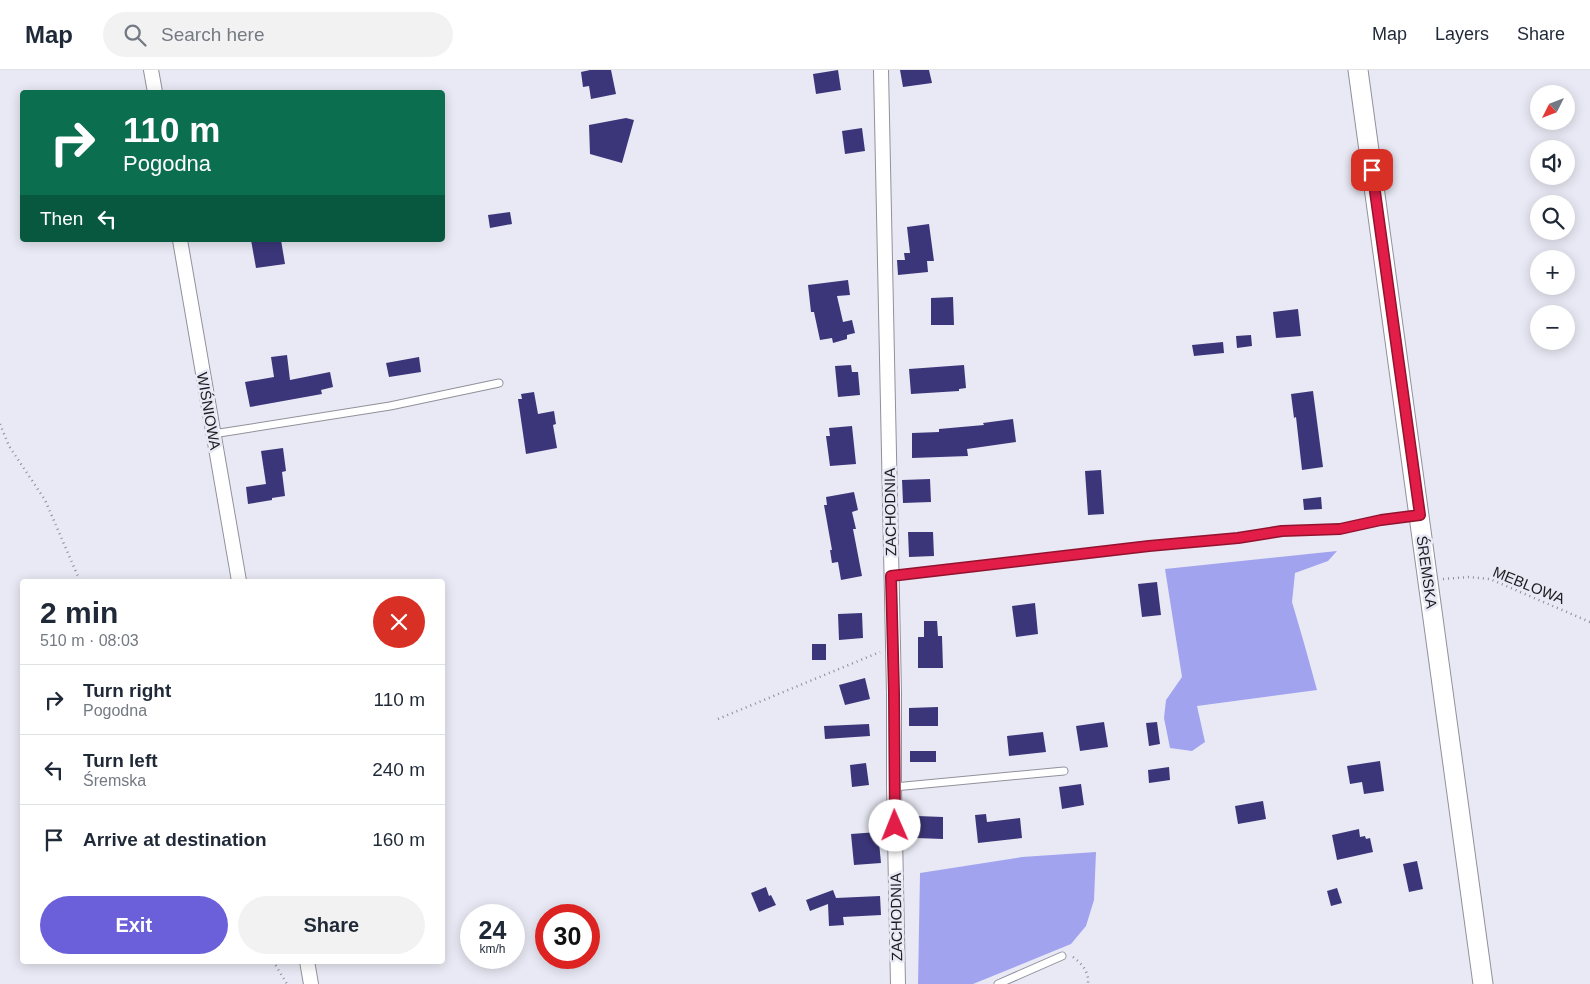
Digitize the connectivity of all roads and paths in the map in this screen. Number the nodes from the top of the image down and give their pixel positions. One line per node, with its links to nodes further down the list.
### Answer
1 (151, 70): 4 (street)
2 (882, 70): 10 (street, ZACHODNIA)
3 (1358, 70): 9 (main road, ŚREMSKA)
4 (155, 90)
5 (180, 242): 8 (street, WIŚNIOWA)
6 (499, 383): 8 (lane)
7 (0, 424): 11 (path)
8 (213, 434): 12 (street, WIŚNIOWA)
9 (1420, 515): 10 (lane); 13 (main road, ŚREMSKA)
10 (891, 576): 15 (street, ZACHODNIA)
11 (79, 579)
12 (239, 579)
13 (1428, 580): 14 (path, MEBLOWA); 27 (main road, ŚREMSKA)
14 (1590, 622)
15 (892, 646): 16 (path); 18 (street, ZACHODNIA)
16 (718, 719)
17 (1064, 771): 18 (lane)
18 (894, 787): 24 (street, ZACHODNIA)
19 (1062, 956): 25 (lane); 26 (path)
20 (275, 964): 22 (path)
21 (308, 964): 23 (street)
22 (287, 984)
23 (311, 984)
24 (898, 984)
25 (998, 984)
26 (1088, 984)
27 (1483, 984)

